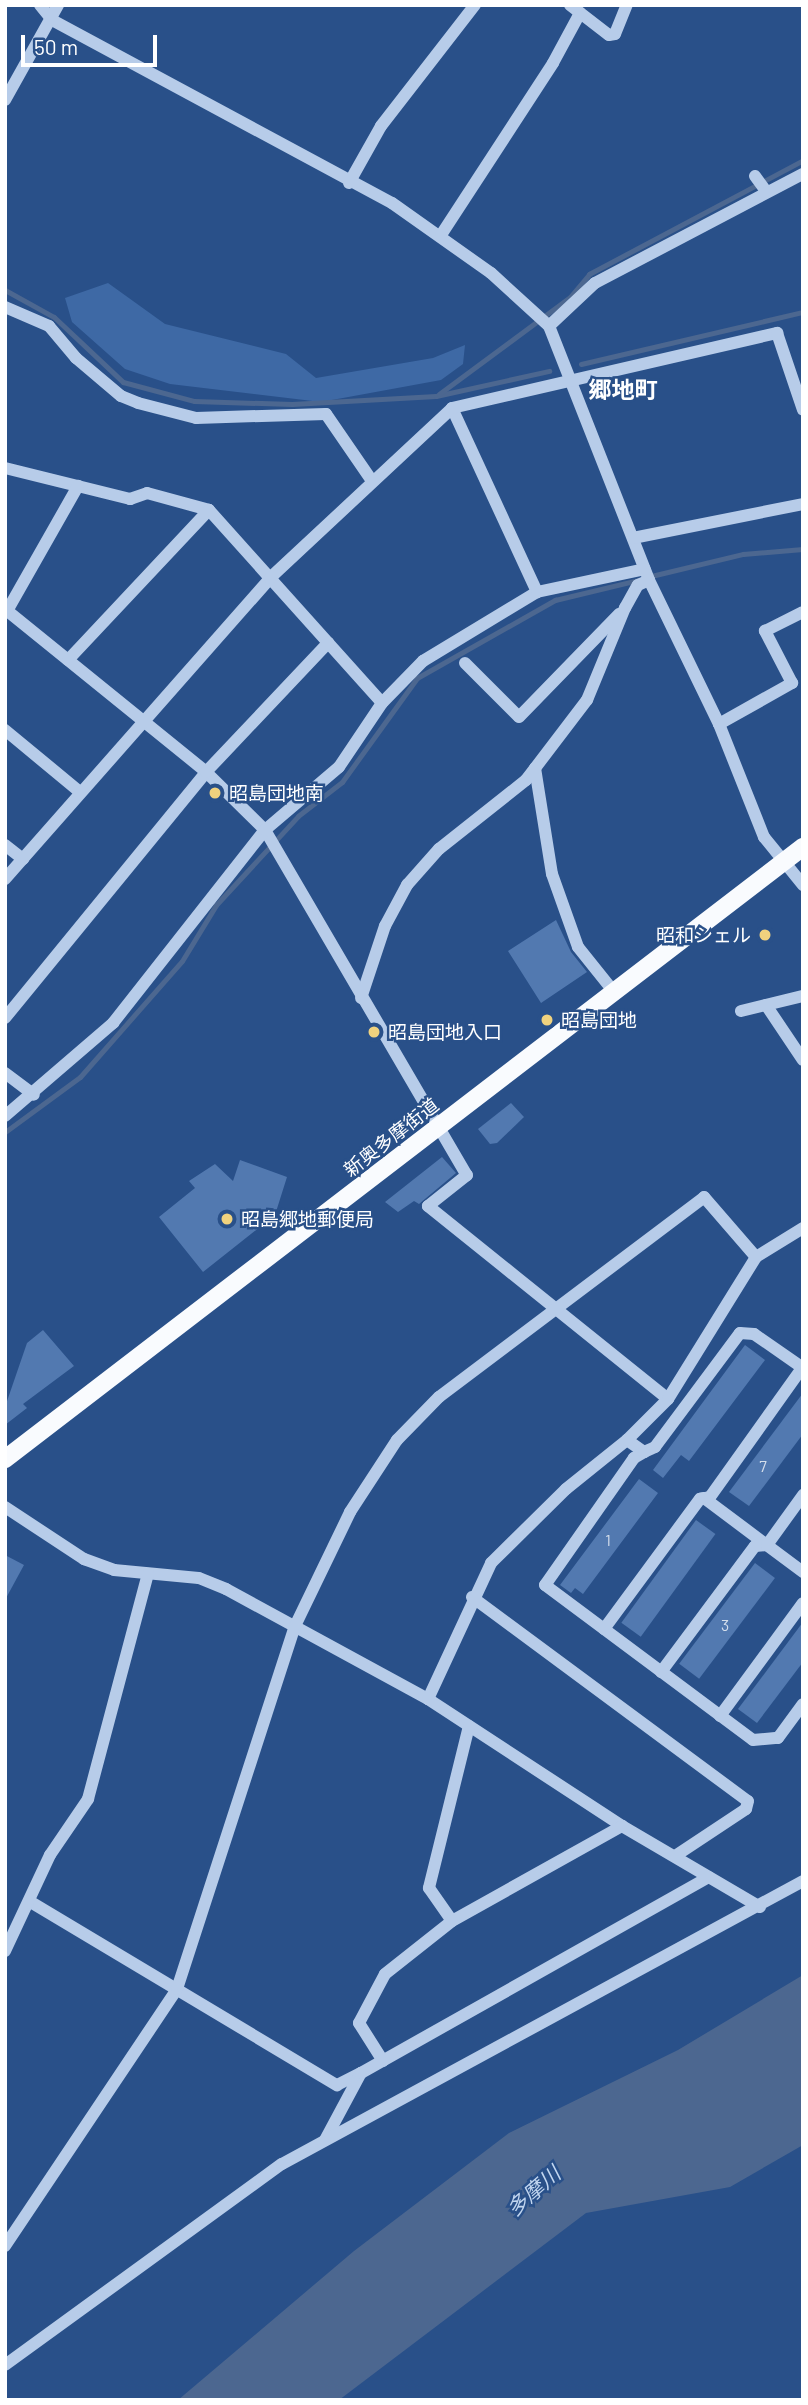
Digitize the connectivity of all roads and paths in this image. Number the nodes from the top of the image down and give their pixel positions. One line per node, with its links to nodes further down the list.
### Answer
1 (40, 5): 7 (street)
2 (58, 5): 7 (street)
3 (455, 5): 6 (street)
4 (627, 5): 5 (street)
5 (575, 9): 13 (street)
6 (471, 10): 11 (street)
7 (52, 20): 8 (street); 11 (street)
8 (5, 100)
9 (803, 174): 12 (street)
10 (755, 176): 12 (street)
11 (349, 183): 13 (street)
12 (765, 190): 15 (street)
13 (441, 235): 15 (street)
14 (5, 307): 20 (street)
15 (548, 326): 16 (street)
16 (571, 382): 17 (street); 18 (street); 24 (street)
17 (452, 408): 20 (street); 27 (street)
18 (803, 410)
19 (5, 467): 21 (street)
20 (372, 481): 26 (street)
21 (78, 486): 23 (street); 29 (street)
22 (803, 504): 24 (street)
23 (209, 510): 26 (street); 32 (street)
24 (633, 538): 25 (street)
25 (647, 573): 27 (street); 28 (street); 36 (street)
26 (270, 578): 31 (street); 35 (street)
27 (537, 592): 34 (street)
28 (625, 607): 33 (street); 38 (street)
29 (6, 610): 32 (street)
30 (803, 612): 36 (street)
31 (328, 643): 34 (street); 39 (street)
32 (68, 660): 35 (street)
33 (465, 663)
34 (382, 703): 41 (street)
35 (143, 719): 39 (street); 40 (street)
36 (719, 724): 45 (street)
37 (5, 730): 40 (street)
38 (535, 768): 48 (street); 50 (street)
39 (206, 772): 41 (street); 53 (street)
40 (80, 792): 44 (street)
41 (266, 832): 50 (street); 56 (street)
42 (5, 845): 44 (street)
43 (803, 847): 45 (main road, 新奥多摩街道)
44 (23, 859): 46 (street)
45 (783, 863): 47 (street); 48 (main road, 新奥多摩街道)
46 (5, 879)
47 (803, 885)
48 (614, 992): 58 (main road, 新奥多摩街道)
49 (803, 996): 51 (street)
50 (361, 998): 58 (street)
51 (766, 1005): 52 (street); 54 (street)
52 (741, 1011)
53 (5, 1018)
54 (803, 1060)
55 (5, 1073): 56 (street)
56 (34, 1095): 57 (street)
57 (5, 1116)
58 (437, 1128): 61 (street); 66 (main road, 新奥多摩街道)
59 (803, 1228): 60 (street)
60 (757, 1257): 61 (street); 63 (street)
61 (558, 1307): 63 (street); 75 (street)
62 (803, 1368): 65 (street); 68 (street)
63 (668, 1399): 64 (street)
64 (627, 1440): 65 (street); 73 (street)
65 (644, 1452): 76 (street)
66 (5, 1459)
67 (803, 1495): 70 (street)
68 (704, 1498): 70 (street); 76 (street)
69 (5, 1507): 72 (street)
70 (766, 1545): 71 (street); 77 (street)
71 (803, 1572)
72 (148, 1574): 75 (street); 86 (street)
73 (472, 1597): 78 (street); 83 (street)
74 (803, 1603): 80 (street)
75 (295, 1626): 78 (street); 90 (street)
76 (604, 1629): 77 (street)
77 (661, 1672): 80 (street)
78 (428, 1699): 81 (street)
79 (803, 1704): 80 (street)
80 (720, 1716)
81 (469, 1726): 82 (street); 88 (street)
82 (622, 1826): 83 (street); 88 (street)
83 (675, 1856): 84 (street)
84 (709, 1877): 87 (street); 91 (street)
85 (803, 1881): 87 (street)
86 (29, 1901): 89 (street); 90 (street)
87 (760, 1907): 93 (street)
88 (452, 1921): 91 (street)
89 (5, 1951)
90 (177, 1989): 92 (street); 94 (street)
91 (383, 2061): 92 (street)
92 (361, 2073): 93 (street)
93 (325, 2140): 95 (street)
94 (5, 2246)
95 (5, 2365)

